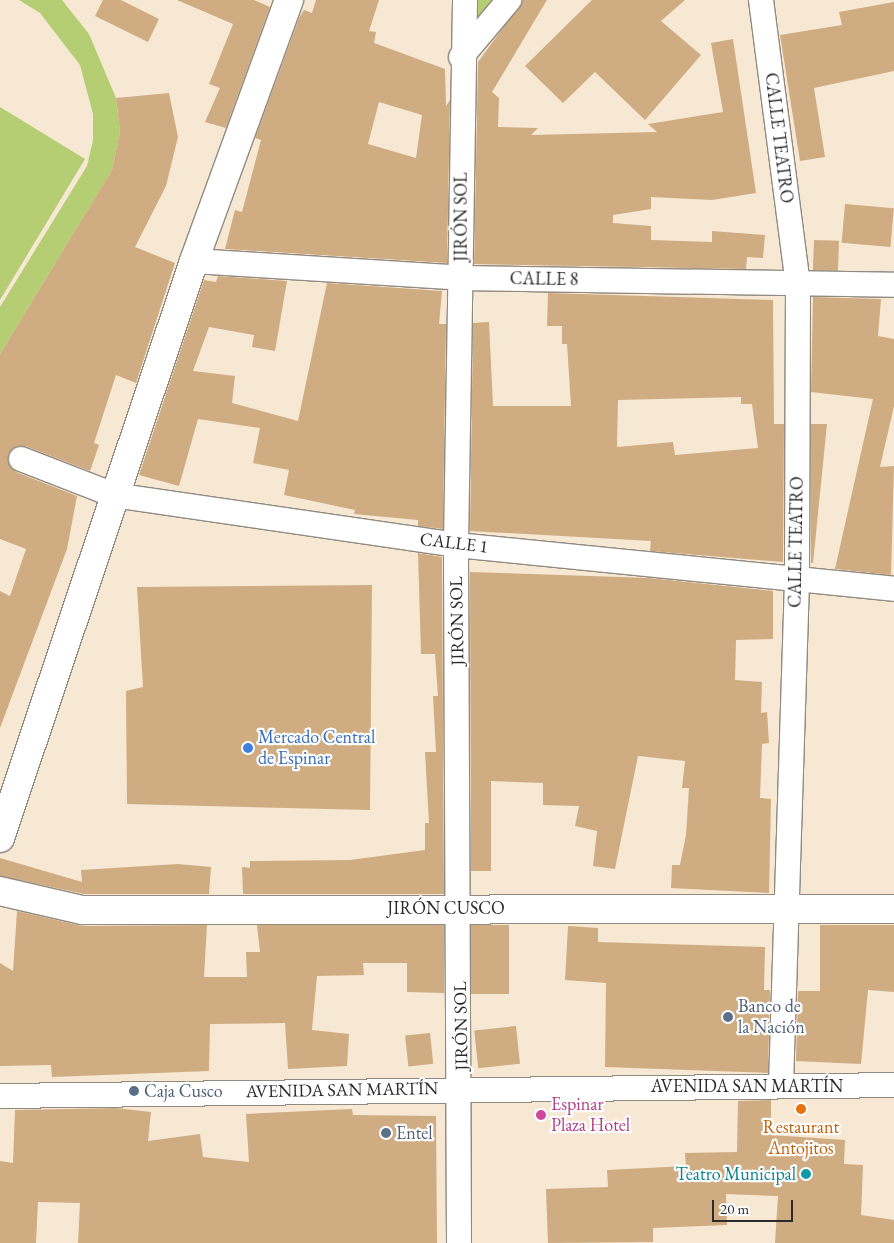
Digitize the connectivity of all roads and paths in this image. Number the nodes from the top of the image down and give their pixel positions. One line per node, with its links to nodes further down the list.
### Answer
1 (289, 0): 6 (street)
2 (465, 0): 5 (street, JIRÓN SOL)
3 (509, 0): 5 (street)
4 (761, 0): 8 (street, CALLE TEATRO)
5 (462, 57): 7 (street, JIRÓN SOL)
6 (194, 261): 7 (street, CALLE 8); 11 (street)
7 (462, 278): 8 (street, CALLE 8); 12 (street, JIRÓN SOL)
8 (798, 284): 9 (street, CALLE 8); 13 (street, CALLE TEATRO)
9 (894, 285)
10 (21, 459): 11 (street, CALLE 1)
11 (114, 495): 12 (street, CALLE 1); 15 (street)
12 (456, 545): 13 (street, CALLE 1); 17 (street, JIRÓN SOL)
13 (797, 581): 14 (street, CALLE 1); 19 (street, CALLE TEATRO)
14 (894, 589)
15 (0, 838)
16 (0, 891): 17 (street, JIRÓN CUSCO)
17 (459, 907): 19 (street, JIRÓN CUSCO); 22 (street, JIRÓN SOL)
18 (894, 909): 19 (street, JIRÓN CUSCO)
19 (784, 912): 20 (street, CALLE TEATRO)
20 (781, 1085): 21 (street, AVENIDA SAN MARTÍN); 22 (street, AVENIDA SAN MARTÍN)
21 (894, 1085)
22 (461, 1088): 23 (street, AVENIDA SAN MARTÍN); 24 (street, JIRÓN SOL)
23 (0, 1096)
24 (459, 1243)

